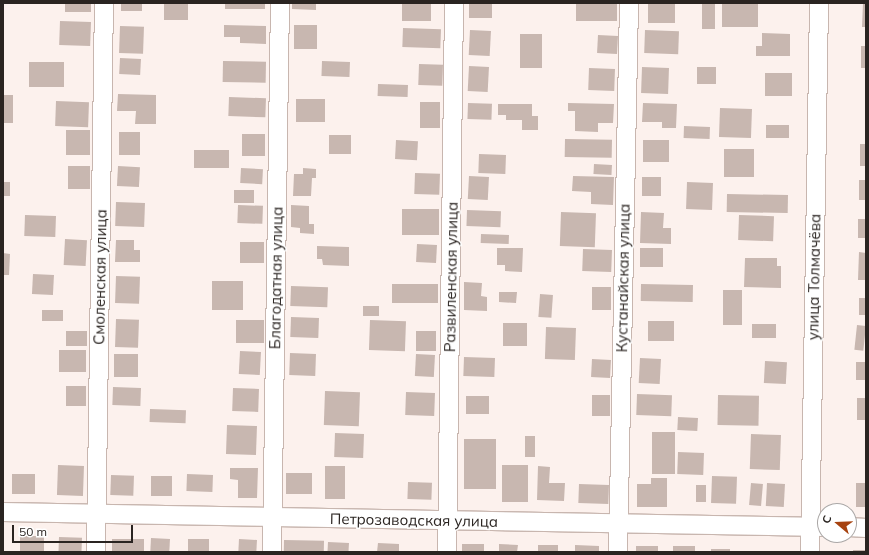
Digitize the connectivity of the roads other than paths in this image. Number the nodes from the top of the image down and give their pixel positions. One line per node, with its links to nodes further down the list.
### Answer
1 (104, 3): 8 (street, Смоленская улица)
2 (280, 3): 9 (street, Благодатная улица)
3 (454, 3): 10 (street, Развиленская улица)
4 (629, 3): 11 (street, Кустанайская улица)
5 (819, 3): 6 (street, улица Толмачёва)
6 (818, 503)
7 (3, 512): 8 (street, Петрозаводская улица)
8 (97, 514): 9 (street, Петрозаводская улица); 14 (street, Смоленская улица)
9 (272, 518): 10 (street, Петрозаводская улица); 15 (street, Благодатная улица)
10 (448, 520): 11 (street, Петрозаводская улица); 16 (street, Развиленская улица)
11 (619, 522): 12 (street, Петрозаводская улица); 17 (street, Кустанайская улица)
12 (817, 527)
13 (817, 530): 18 (street, улица Толмачёва)
14 (96, 552)
15 (272, 552)
16 (447, 552)
17 (618, 552)
18 (810, 552)

